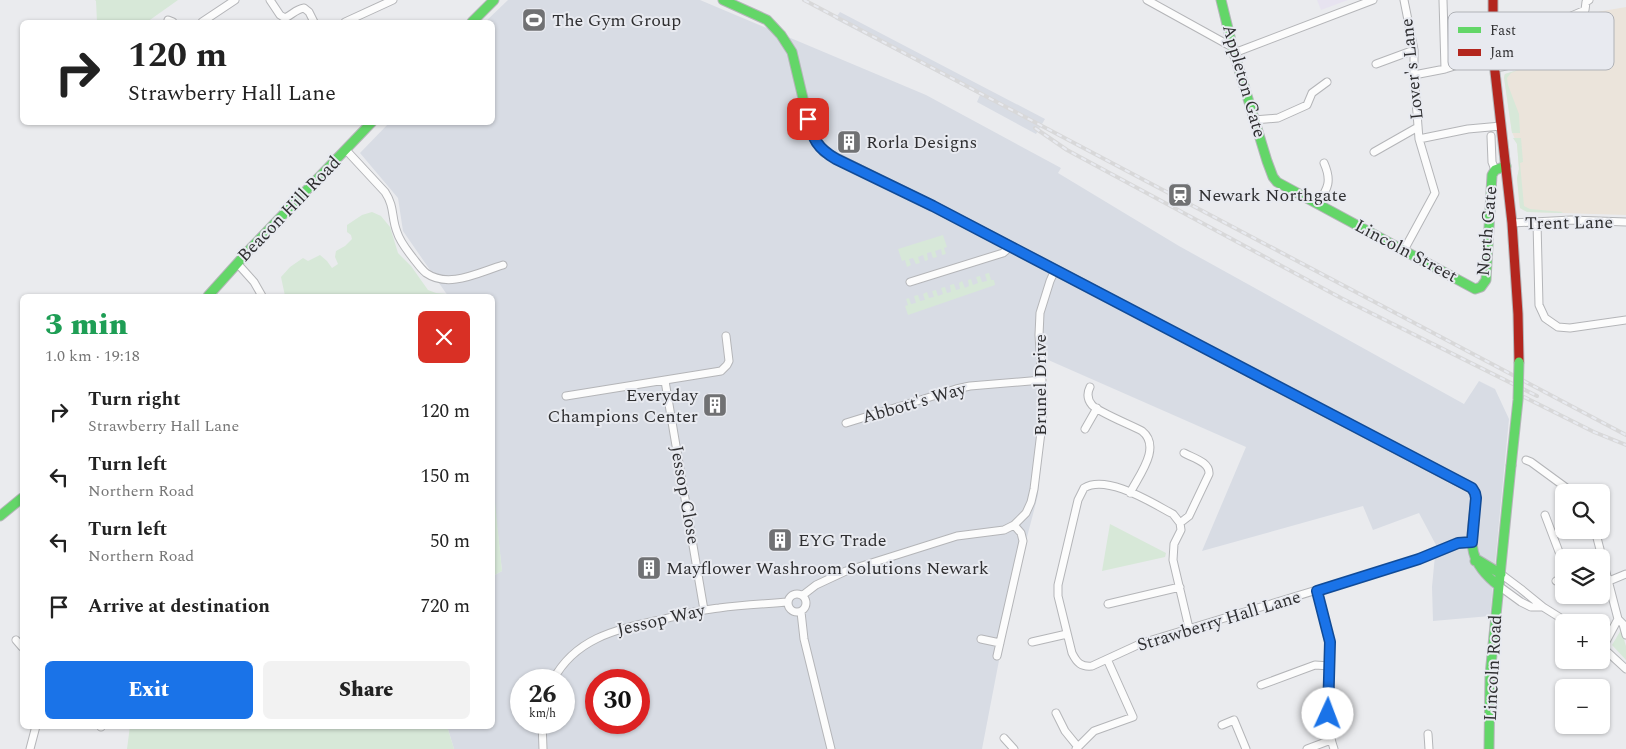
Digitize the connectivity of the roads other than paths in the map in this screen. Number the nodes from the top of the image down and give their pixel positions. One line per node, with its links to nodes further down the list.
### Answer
1 (235, 0): 13 (street)
2 (270, 0): 14 (street)
3 (393, 0): 15 (street)
4 (494, 0): 16 (street)
5 (723, 0): 41 (street)
6 (1147, 0): 17 (street)
7 (1221, 0): 17 (street, Appleton Gate)
8 (1374, 0): 17 (street)
9 (1404, 0): 18 (street, Lover's Lane)
10 (1443, 0): 21 (street)
11 (1589, 0): 12 (street)
12 (1581, 12)
13 (205, 20)
14 (313, 20)
15 (349, 20)
16 (474, 20)
17 (1233, 50): 25 (street, Appleton Gate)
18 (1414, 50): 19 (street); 23 (street, Lover's Lane)
19 (1376, 64)
20 (1448, 68): 21 (street)
21 (1445, 69): 23 (street)
22 (1494, 70): 27 (street, North Gate)
23 (1414, 75): 28 (street, Lover's Lane)
24 (1327, 82): 25 (street)
25 (1254, 120): 33 (street, Appleton Gate)
26 (369, 125): 31 (street, Beacon Hill Road)
27 (1501, 126): 30 (street); 35 (street, North Gate)
28 (1418, 127): 30 (street, Lover's Lane); 32 (street)
29 (1491, 136): 36 (street, North Gate)
30 (1419, 139): 42 (street, Lover's Lane)
31 (346, 150): 43 (street, Beacon Hill Road); 44 (street)
32 (1378, 152)
33 (1267, 162): 37 (street, Lincoln Street)
34 (1324, 163): 37 (street)
35 (1506, 166): 36 (street, North Gate); 40 (street, Lincoln Road)
36 (1495, 170): 47 (street, North Gate)
37 (1318, 204): 42 (street, Lincoln Street)
38 (1536, 222): 39 (street, Trent Lane); 40 (street, Trent Lane); 50 (street)
39 (1626, 222)
40 (1512, 223): 71 (street, Lincoln Road, bridge)
41 (1010, 247): 45 (street); 46 (street)
42 (1404, 250): 47 (street, Lincoln Street)
43 (237, 263): 48 (street, Beacon Hill Road); 49 (street)
44 (503, 265)
45 (1055, 270): 52 (street, Brunel Drive); 68 (street)
46 (910, 282)
47 (1475, 289)
48 (210, 294)
49 (261, 294)
50 (1626, 320)
51 (726, 336): 53 (street)
52 (1042, 380): 57 (street, Abbott's Way); 67 (street, Brunel Drive)
53 (665, 381): 55 (street); 82 (street, Jessop Close)
54 (1090, 387): 56 (street)
55 (566, 396)
56 (1097, 408): 58 (street); 62 (street)
57 (846, 423)
58 (1085, 429)
59 (1184, 453): 66 (street)
60 (1526, 460): 61 (street)
61 (1561, 484)
62 (1130, 493): 66 (street); 88 (street)
63 (20, 500): 64 (street)
64 (0, 516)
65 (1545, 516): 69 (street)
66 (1180, 523): 76 (street)
67 (1014, 525): 78 (street); 92 (street)
68 (1472, 542): 70 (street); 77 (street, Strawberry Hall Lane)
69 (1558, 549)
70 (1475, 561): 71 (street); 75 (street)
71 (1500, 574): 75 (street, Lincoln Road); 81 (street)
72 (1626, 574): 73 (street)
73 (1610, 581)
74 (1610, 585): 85 (street)
75 (1498, 586): 81 (street); 118 (street, Lincoln Road)
76 (1180, 587): 80 (street); 86 (street)
77 (1317, 591): 86 (street, Strawberry Hall Lane); 98 (street)
78 (803, 595): 79 (street); 83 (street)
79 (788, 602): 82 (street, Jessop Way); 83 (street)
80 (1108, 604)
81 (1543, 607): 84 (street)
82 (704, 610): 99 (street, Jessop Way)
83 (800, 612): 112 (street)
84 (1555, 614)
85 (1618, 619): 87 (street); 89 (street)
86 (1189, 628): 97 (street, Strawberry Hall Lane)
87 (1610, 632)
88 (1067, 634): 93 (street); 97 (street, Strawberry Hall Lane)
89 (1626, 635)
90 (981, 639): 92 (street)
91 (16, 640): 94 (street)
92 (1000, 642): 96 (street)
93 (1032, 642)
94 (20, 645)
95 (1610, 654): 100 (street)
96 (997, 656)
97 (1107, 659): 109 (street)
98 (1330, 666): 101 (street); 108 (street)
99 (560, 669)
100 (1626, 669)
101 (1261, 686)
102 (1056, 713): 109 (street)
103 (1222, 725): 114 (street)
104 (35, 729): 110 (street)
105 (542, 734): 111 (street)
106 (1428, 734): 117 (street)
107 (1004, 738): 113 (street)
108 (1331, 740): 115 (street); 116 (street)
109 (1077, 748)
110 (30, 749)
111 (543, 749)
112 (831, 749)
113 (1014, 749)
114 (1246, 749)
115 (1307, 749)
116 (1334, 749)
117 (1429, 749)
118 (1489, 749)

